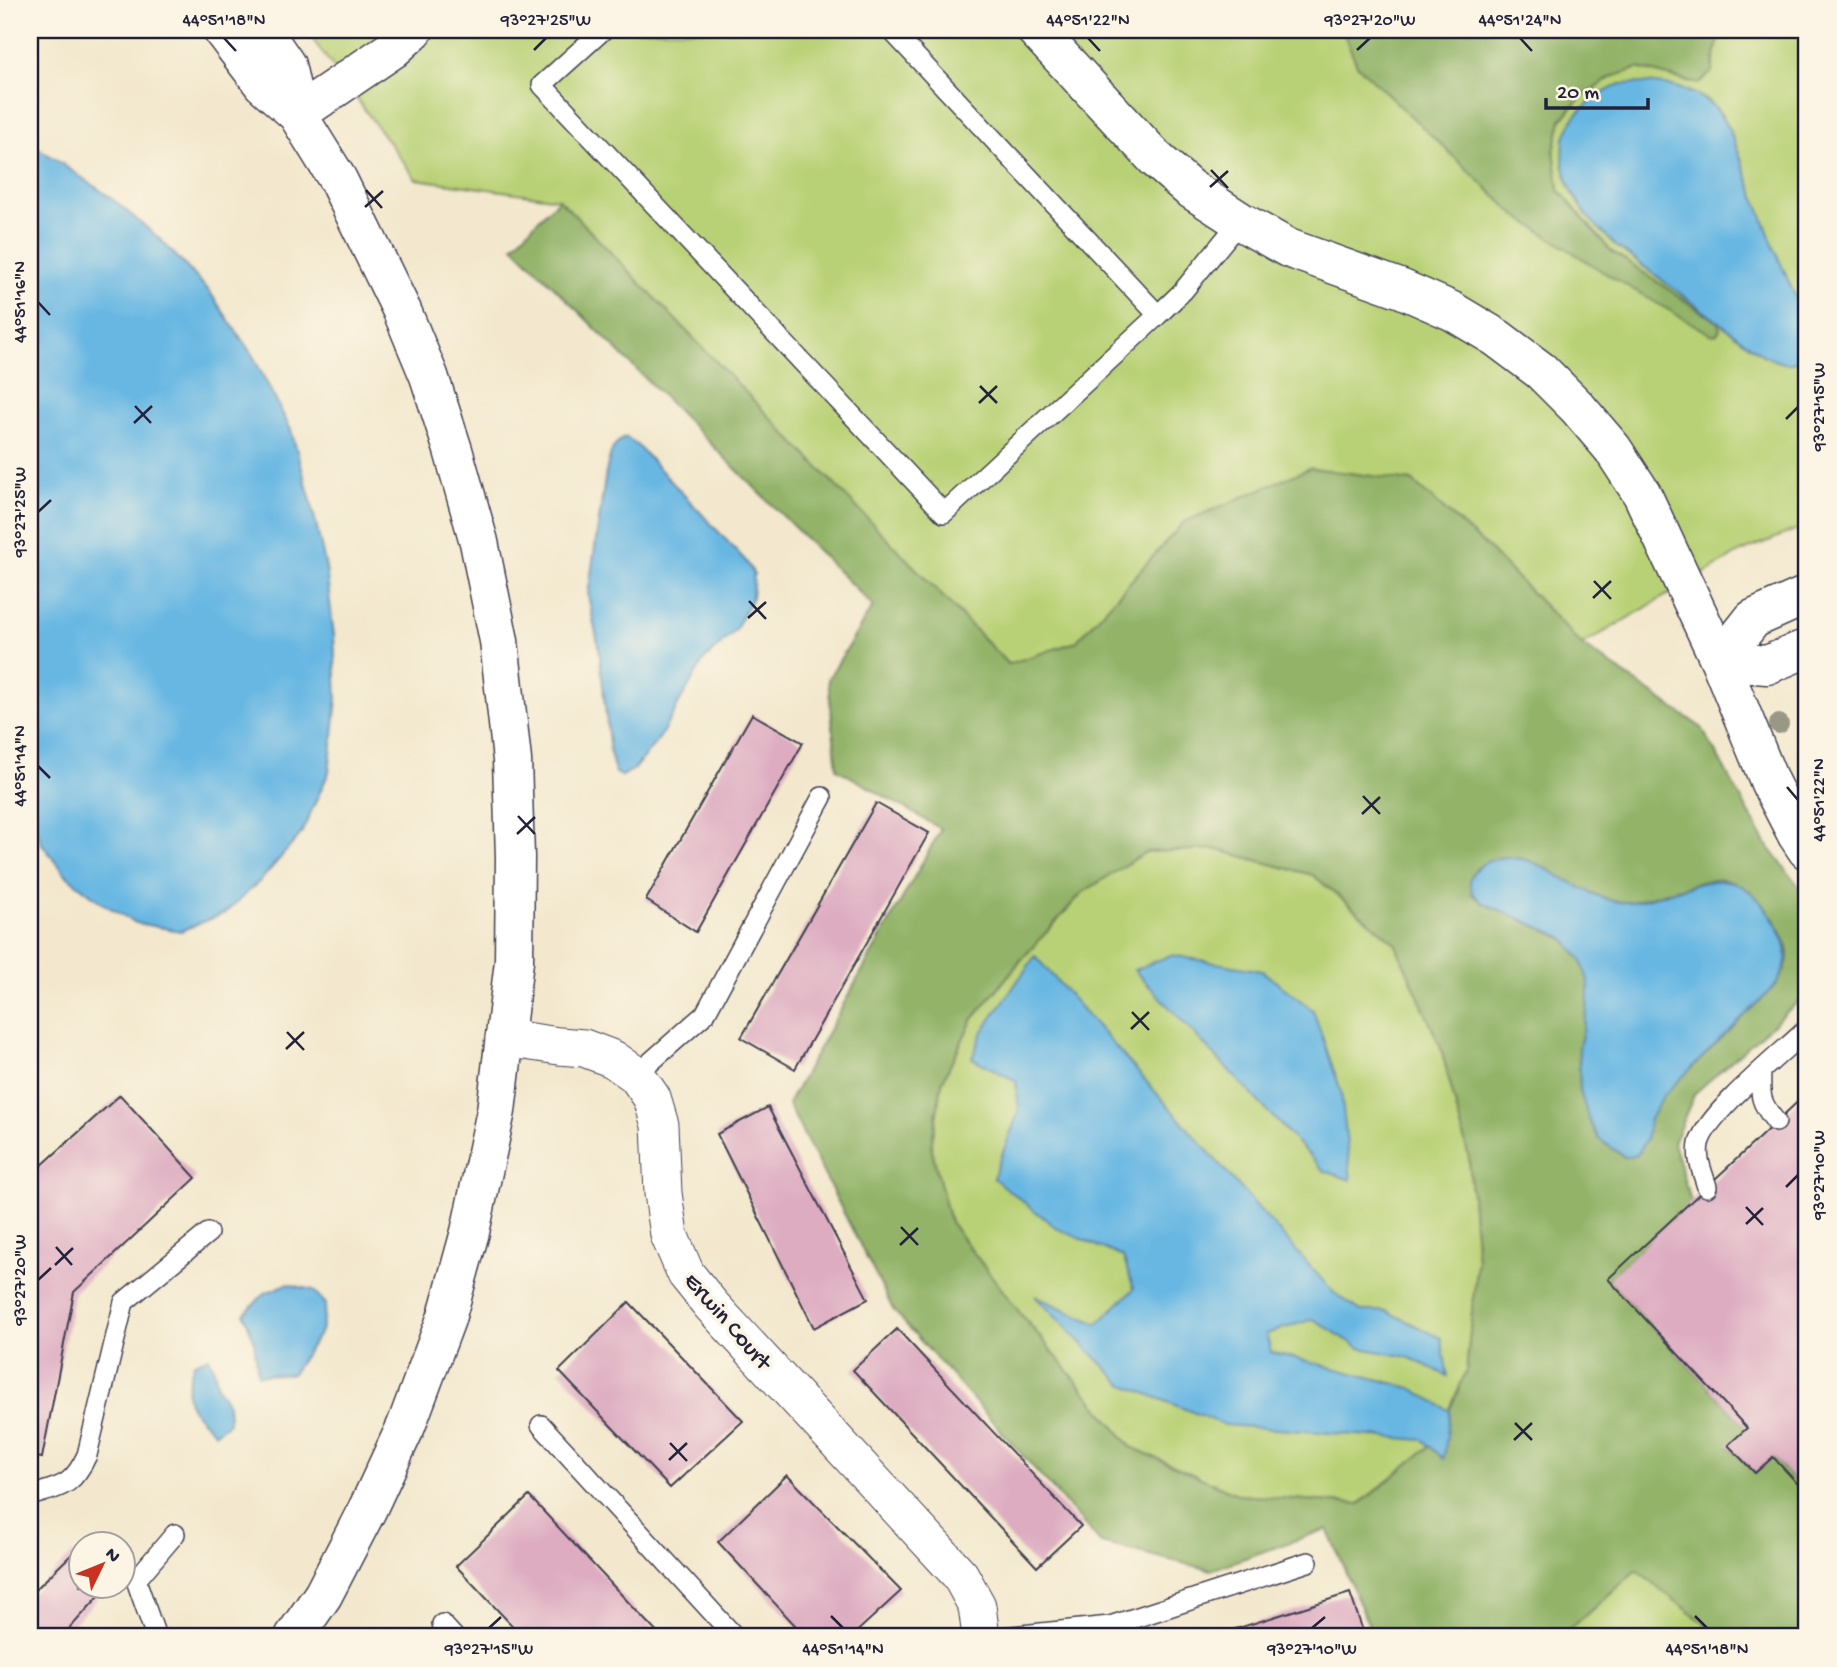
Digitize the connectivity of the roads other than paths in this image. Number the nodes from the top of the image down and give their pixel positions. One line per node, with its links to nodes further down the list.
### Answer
1 (222, 30): 7 (street)
2 (262, 30): 7 (street)
3 (414, 30): 7 (street)
4 (603, 30): 9 (lane)
5 (891, 30): 9 (lane)
6 (1036, 30): 8 (street)
7 (297, 114): 16 (street)
8 (1240, 221): 9 (lane); 12 (street)
9 (1158, 315)
10 (1807, 595): 12 (street)
11 (1807, 648): 12 (street)
12 (1720, 661): 14 (street)
13 (822, 797): 18 (lane)
14 (1807, 850)
15 (1807, 1029): 17 (lane)
16 (505, 1038): 18 (street, Erwin Court); 27 (street)
17 (1761, 1071): 19 (lane); 20 (lane)
18 (636, 1075): 29 (street, Erwin Court)
19 (1776, 1122)
20 (1707, 1187)
21 (208, 1233): 23 (lane)
22 (541, 1425): 28 (lane)
23 (30, 1496)
24 (175, 1534): 26 (lane)
25 (1308, 1562): 30 (lane)
26 (155, 1635)
27 (294, 1637)
28 (735, 1637)
29 (981, 1637)
30 (1002, 1637)

